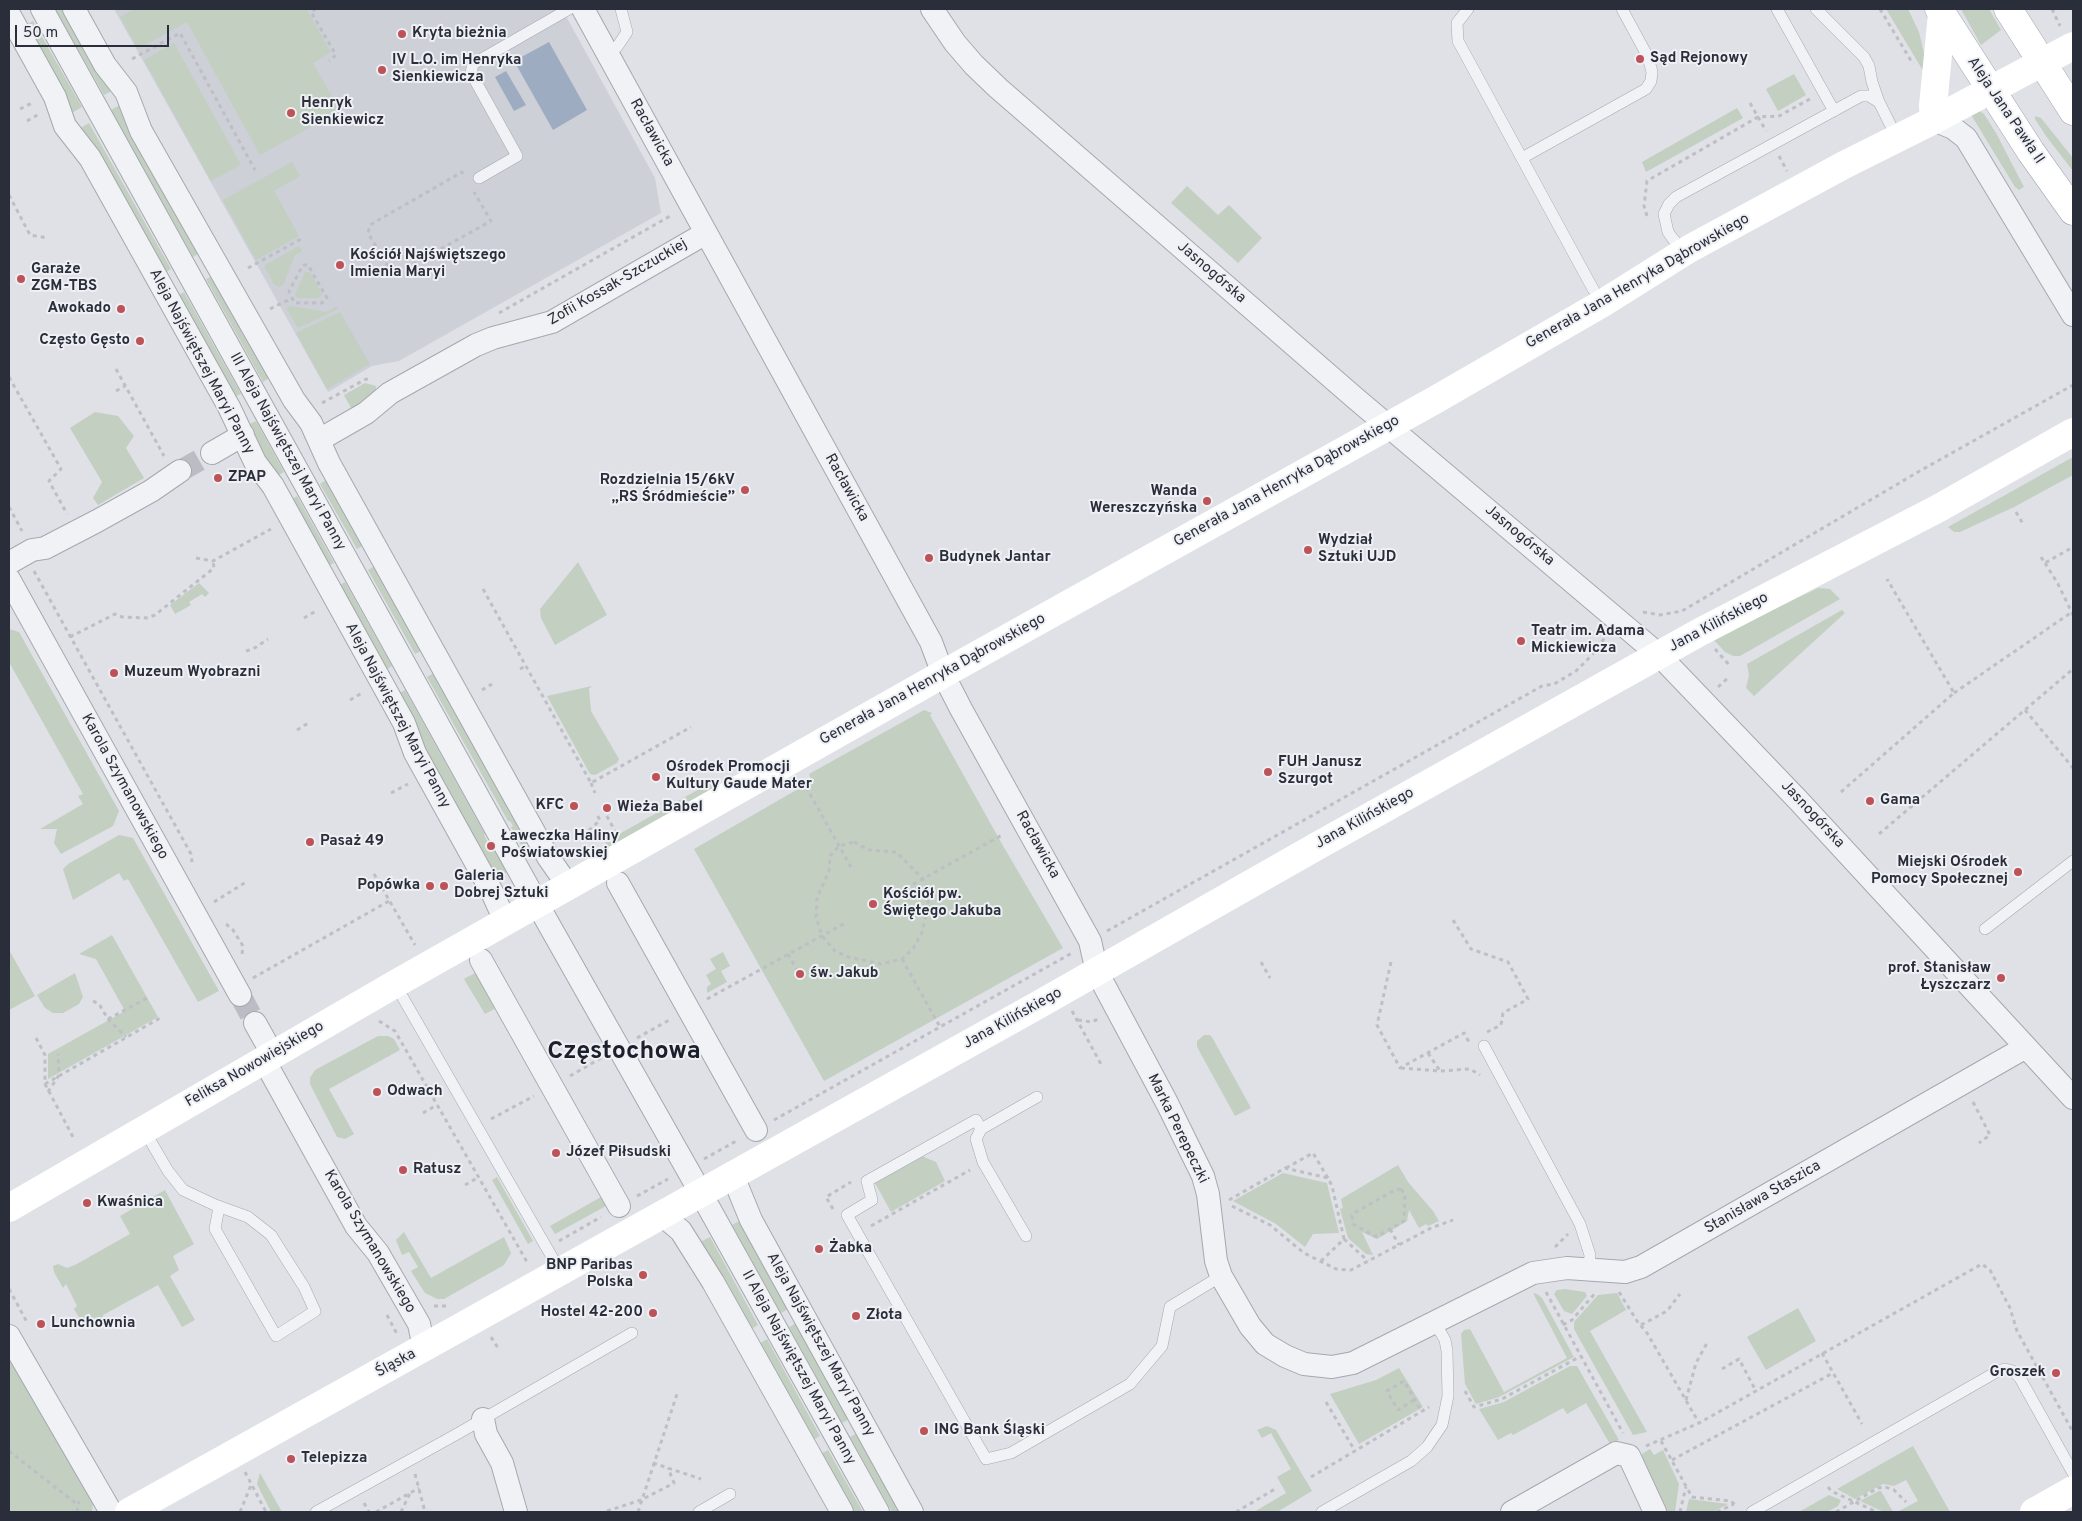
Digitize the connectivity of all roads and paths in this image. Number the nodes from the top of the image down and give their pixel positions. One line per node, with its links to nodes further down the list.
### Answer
1 (42, 9): 59 (street, III Aleja Najświętszej Maryi Panny)
2 (74, 9): 55 (street)
3 (316, 9): 20 (path)
4 (569, 9): 36 (lane)
5 (583, 9): 18 (street, Racławicka)
6 (621, 9): 18 (lane)
7 (932, 9): 63 (street, Jasnogórska)
8 (1468, 9): 34 (lane)
9 (1622, 9): 34 (lane)
10 (1778, 9): 24 (lane)
11 (1816, 9): 26 (lane)
12 (1880, 9): 22 (path)
13 (2008, 9): 21 (street)
14 (2052, 9): 17 (path)
15 (1940, 11): 23 (street, Aleja Jana Pawła II); 31 (street)
16 (9, 14): 62 (street, Aleja Najświętszej Maryi Panny)
17 (2069, 40): 21 (street, Generała Jana Henryka Dąbrowskiego)
18 (608, 55): 41 (street, Racławicka)
19 (132, 59): 35 (path)
20 (329, 61)
21 (2042, 63): 23 (street, Generała Jana Henryka Dąbrowskiego); 29 (street)
22 (1917, 71)
23 (1990, 90): 31 (street, Generała Jana Henryka Dąbrowskiego); 38 (street, Aleja Jana Pawła II)
24 (1824, 92): 28 (lane); 40 (path)
25 (34, 102): 27 (path)
26 (1879, 102): 28 (lane); 33 (lane)
27 (20, 109)
28 (1834, 111): 44 (lane)
29 (2073, 111)
30 (40, 113): 32 (path)
31 (1934, 120): 33 (street, Generała Jana Henryka Dąbrowskiego); 52 (street)
32 (27, 121)
33 (1897, 138): 44 (street, Generała Jana Henryka Dąbrowskiego)
34 (1522, 158): 49 (lane)
35 (255, 170)
36 (474, 181): 36 (path)
37 (9, 195): 42 (path)
38 (2073, 211)
39 (677, 212): 51 (path)
40 (1649, 222)
41 (706, 233): 60 (street, Zofii Kossak-Szczuckiej); 96 (street, Racławicka)
42 (48, 238)
43 (301, 239): 45 (path)
44 (1689, 250): 49 (street, Generała Jana Henryka Dąbrowskiego)
45 (248, 268)
46 (324, 280): 47 (path)
47 (318, 283): 48 (path); 48 (path)
48 (292, 298): 50 (path)
49 (1603, 303): 63 (street, Generała Jana Henryka Dąbrowskiego)
50 (270, 310)
51 (497, 314)
52 (2073, 316)
53 (116, 369): 57 (path)
54 (9, 377): 71 (path)
55 (282, 377): 59 (street); 66 (street)
56 (2073, 385): 85 (path)
57 (125, 386): 58 (path); 68 (path)
58 (116, 391)
59 (254, 393): 62 (street); 130 (street, III Aleja Najświętszej Maryi Panny)
60 (390, 393): 61 (path); 66 (street, Zofii Kossak-Szczuckiej)
61 (322, 403)
62 (229, 407): 65 (street, Aleja Najświętszej Maryi Panny)
63 (1389, 426): 92 (street, Jasnogórska); 96 (street, Generała Jana Henryka Dąbrowskiego)
64 (2073, 432): 92 (street, Jana Kilińskiego)
65 (243, 435): 67 (street); 137 (street, Aleja Najświętszej Maryi Panny)
66 (319, 440): 127 (street)
67 (212, 453)
68 (173, 466): 75 (street)
69 (9, 508): 75 (path)
70 (2016, 512): 72 (path)
71 (67, 515)
72 (2023, 524)
73 (271, 529): 78 (path)
74 (2073, 547): 80 (path)
75 (32, 550): 79 (street); 89 (path)
76 (2041, 557): 80 (path)
77 (196, 558): 78 (path)
78 (213, 562): 89 (path)
79 (9, 563)
80 (2045, 563): 86 (path)
81 (9, 579): 153 (street, Karola Szymanowskiego)
82 (1887, 579): 100 (path)
83 (483, 590): 93 (path)
84 (316, 611): 87 (path)
85 (1636, 611)
86 (2073, 613): 100 (path)
87 (304, 618)
88 (1607, 634): 138 (path)
89 (70, 637): 121 (path)
90 (268, 639): 91 (path)
91 (246, 651)
92 (1659, 655): 150 (street, Jana Kilińskiego); 170 (street, Jasnogórska)
93 (526, 666): 94 (path); 109 (path)
94 (520, 669)
95 (2073, 669): 102 (path)
96 (943, 674): 127 (street, Generała Jana Henryka Dąbrowskiego); 150 (street, Racławicka)
97 (492, 684): 98 (path)
98 (482, 690)
99 (362, 693): 101 (path)
100 (1954, 693): 110 (path)
101 (350, 700)
102 (2024, 710): 106 (path); 117 (path)
103 (310, 722): 105 (path)
104 (691, 727): 109 (path)
105 (297, 730)
106 (2073, 768)
107 (799, 776): 119 (path)
108 (410, 782): 111 (path)
109 (591, 783): 112 (path)
110 (1841, 792)
111 (391, 793)
112 (595, 793)
113 (603, 809): 115 (path)
114 (596, 813): 118 (path)
115 (615, 830)
116 (1004, 834): 124 (path)
117 (1879, 834)
118 (583, 836)
119 (839, 846): 122 (path); 124 (path); 140 (path)
120 (2073, 861): 139 (lane)
121 (192, 866)
122 (852, 870)
123 (374, 874): 131 (path)
124 (923, 879): 128 (path); 145 (path)
125 (246, 882): 132 (path)
126 (618, 883): 157 (street)
127 (569, 887): 130 (street, Generała Jana Henryka Dąbrowskiego)
128 (899, 892)
129 (210, 895): 132 (path)
130 (535, 899): 137 (street, Generała Jana Henryka Dąbrowskiego); 171 (street)
131 (389, 901): 141 (path); 153 (path)
132 (214, 902): 133 (path)
133 (218, 910)
134 (223, 918): 144 (path)
135 (1453, 920): 165 (path)
136 (847, 922): 140 (path)
137 (502, 924): 152 (street, Feliksa Nowowiejskiego)
138 (1115, 927)
139 (1985, 929)
140 (822, 936): 143 (path); 145 (path)
141 (417, 948)
142 (1075, 950): 164 (path)
143 (788, 954): 149 (path); 157 (path)
144 (240, 959)
145 (902, 959): 164 (path)
146 (481, 960): 181 (street)
147 (1261, 962): 151 (path)
148 (1391, 962): 176 (path)
149 (797, 970)
150 (1097, 972): 197 (street, Jana Kilińskiego); 221 (street, Marka Perepeczki)
151 (1270, 978)
152 (395, 984): 174 (street, Feliksa Nowowiejskiego); 189 (lane)
153 (244, 988)
154 (149, 997): 160 (path)
155 (92, 1001): 160 (path)
156 (1069, 1006): 162 (path)
157 (689, 1010): 171 (path); 192 (street)
158 (1104, 1017): 162 (path)
159 (160, 1018): 166 (path)
160 (108, 1019): 166 (path)
161 (377, 1020): 187 (path)
162 (1077, 1020): 175 (path)
163 (255, 1023): 174 (street, Karola Szymanowskiego)
164 (940, 1027): 182 (path)
165 (1486, 1033)
166 (126, 1037): 178 (path)
167 (36, 1038): 180 (path)
168 (1474, 1039): 172 (path)
169 (1484, 1046): 209 (lane)
170 (2026, 1047): 186 (street, Jasnogórska); 222 (street, Stanisława Staszica)
171 (619, 1048): 181 (path); 202 (street)
172 (1428, 1053): 176 (path); 177 (path)
173 (58, 1054): 178 (path)
174 (268, 1057): 191 (street, Feliksa Nowowiejskiego); 235 (street, Karola Szymanowskiego)
175 (1102, 1066)
176 (1400, 1068): 177 (path)
177 (1440, 1071): 179 (path)
178 (59, 1074): 180 (path); 183 (path)
179 (1486, 1080)
180 (45, 1084): 183 (path)
181 (551, 1086): 189 (path); 204 (street)
182 (829, 1090)
183 (48, 1092): 193 (path)
184 (1970, 1097): 194 (path)
185 (1037, 1098): 190 (lane)
186 (2073, 1098)
187 (437, 1105): 188 (path); 198 (path)
188 (423, 1113)
189 (477, 1127): 219 (lane)
190 (981, 1129): 195 (lane); 211 (lane)
191 (144, 1130): 203 (lane); 205 (street, Feliksa Nowowiejskiego)
192 (756, 1130)
193 (73, 1137)
194 (1979, 1143)
195 (984, 1162): 211 (path); 212 (lane)
196 (1285, 1168): 200 (path); 200 (path); 216 (path)
197 (732, 1176): 202 (street, Jana Kilińskiego); 293 (street, Aleja Najświętszej Maryi Panny)
198 (479, 1177): 201 (path); 218 (path)
199 (860, 1178): 206 (path)
200 (1328, 1178): 213 (path)
201 (465, 1185)
202 (701, 1193): 207 (street, Jana Kilińskiego); 292 (street, II Aleja Najświętszej Maryi Panny)
203 (219, 1206): 203 (lane)
204 (618, 1206)
205 (9, 1208)
206 (835, 1214)
207 (662, 1215): 219 (street, Śląska); 291 (street)
208 (1453, 1220): 214 (path)
209 (1580, 1224): 215 (path); 222 (lane)
210 (1390, 1229): 210 (path); 214 (path)
211 (858, 1234): 221 (lane)
212 (1026, 1236)
213 (1344, 1239): 216 (path); 217 (path)
214 (1399, 1246): 217 (path)
215 (1548, 1254)
216 (1321, 1261): 217 (path)
217 (1368, 1261)
218 (527, 1262)
219 (560, 1272): 235 (street, Śląska)
220 (1533, 1273): 222 (street, Stanisława Staszica); 226 (street, Stanisława Staszica); 229 (path)
221 (1222, 1276): 228 (street, Marka Perepeczki)
222 (1593, 1280): 229 (path)
223 (9, 1289): 231 (path)
224 (1618, 1289): 230 (path)
225 (1680, 1294): 230 (path)
226 (1484, 1298): 228 (street, Marka Perepeczki)
227 (391, 1322): 235 (path)
228 (1435, 1324): 244 (lane)
229 (1563, 1325): 239 (path)
230 (1641, 1325): 246 (path)
231 (33, 1333)
232 (632, 1333): 249 (lane)
233 (9, 1336): 280 (street)
234 (490, 1336): 237 (path)
235 (412, 1343): 281 (street, Śląska)
236 (1707, 1343): 246 (path)
237 (498, 1348)
238 (1822, 1353): 241 (path); 242 (path); 252 (path)
239 (1581, 1356): 244 (path); 256 (path)
240 (1722, 1369): 242 (path)
241 (1833, 1373): 251 (path); 257 (path)
242 (1756, 1391): 250 (path)
243 (677, 1394): 259 (path)
244 (1448, 1396): 248 (path); 295 (lane)
245 (1414, 1400): 245 (path); 248 (path)
246 (1685, 1401): 250 (path)
247 (1326, 1402): 255 (path)
248 (1422, 1411): 255 (path)
249 (483, 1419): 258 (lane); 288 (street)
250 (1699, 1423): 253 (path)
251 (1862, 1424)
252 (2073, 1432)
253 (1661, 1441): 256 (path); 257 (path)
254 (9, 1451): 277 (path)
255 (1355, 1451): 264 (path)
256 (1637, 1451): 296 (street); 297 (street)
257 (1672, 1460): 267 (path)
258 (408, 1461): 268 (path); 284 (lane)
259 (653, 1463): 260 (path); 273 (path)
260 (668, 1468): 265 (path); 273 (path)
261 (245, 1472): 266 (path)
262 (1821, 1473): 263 (lane); 274 (path); 278 (lane)
263 (2073, 1473)
264 (1311, 1477)
265 (701, 1479)
266 (251, 1484): 282 (path); 283 (path)
267 (1686, 1486): 276 (path); 298 (path)
268 (419, 1488): 271 (path); 287 (path)
269 (1275, 1490): 294 (path)
270 (2073, 1490): 302 (street)
271 (410, 1493): 285 (path); 286 (path)
272 (730, 1494): 290 (lane)
273 (641, 1500): 279 (path); 289 (path)
274 (1854, 1502): 275 (path); 300 (path); 301 (path)
275 (1906, 1502)
276 (1735, 1505): 278 (path); 299 (path)
277 (78, 1506)
278 (1747, 1510)
279 (607, 1511)
280 (111, 1512)
281 (129, 1512)
282 (240, 1512)
283 (266, 1512)
284 (316, 1512)
285 (376, 1512)
286 (400, 1512)
287 (425, 1512)
288 (516, 1512)
289 (638, 1512)
290 (699, 1512)
291 (842, 1512)
292 (878, 1512)
293 (912, 1512)
294 (1236, 1512)
295 (1322, 1512)
296 (1512, 1512)
297 (1655, 1512)
298 (1680, 1512)
299 (1717, 1512)
300 (1836, 1512)
301 (1877, 1512)
302 (2034, 1512)

